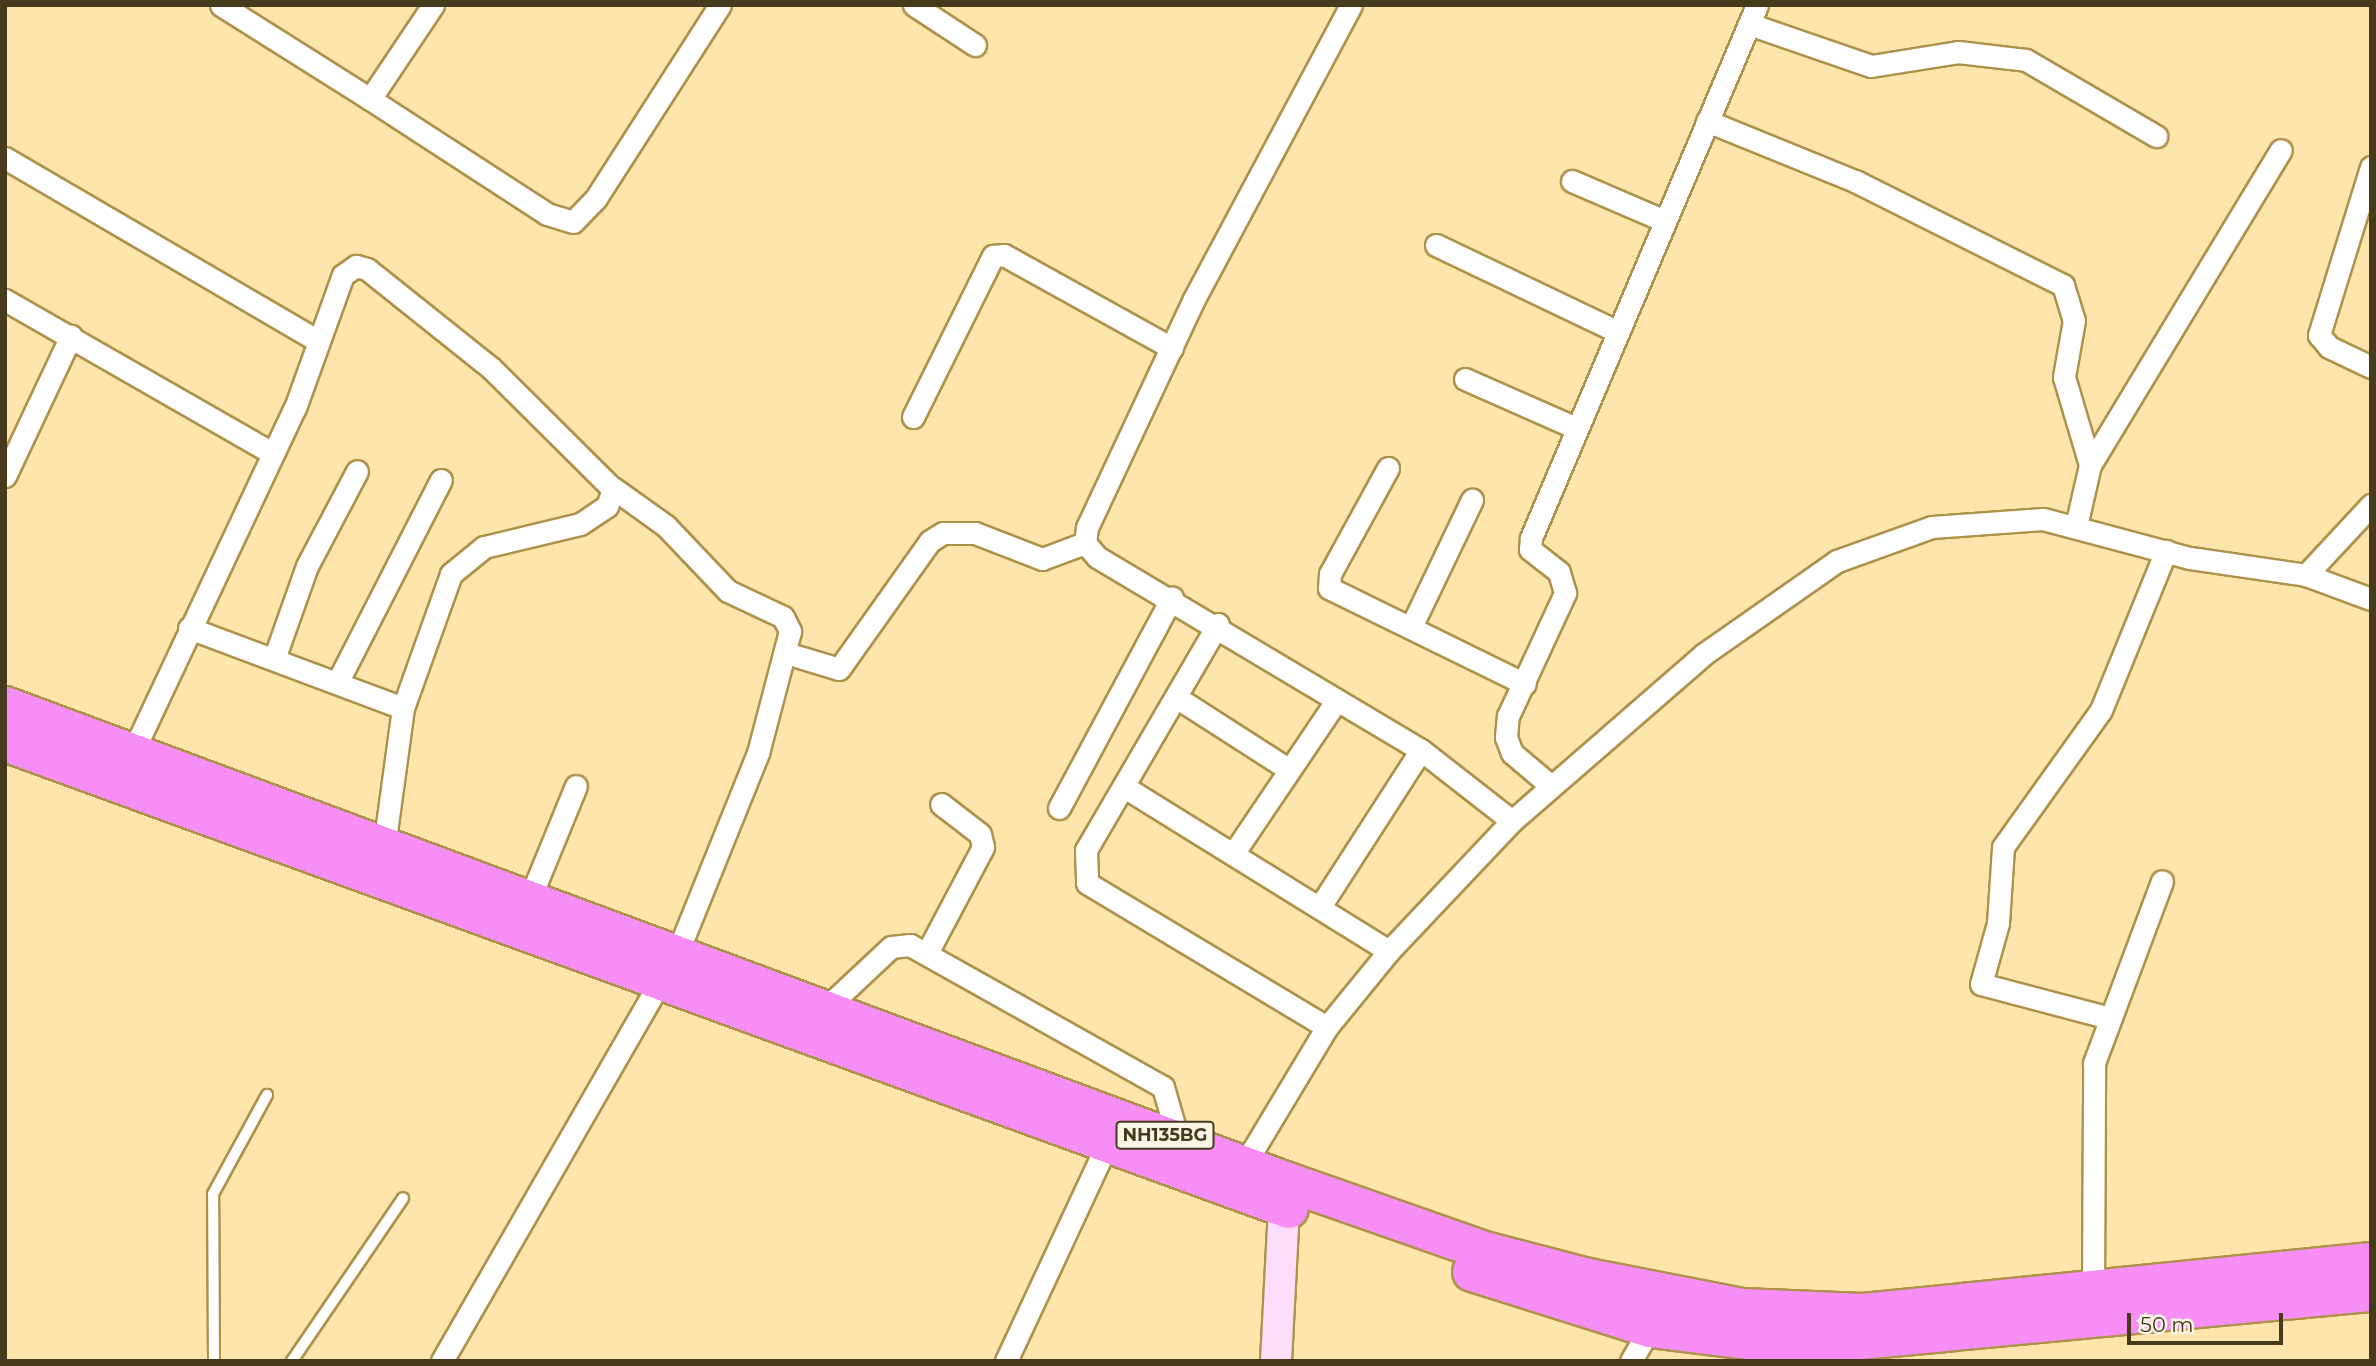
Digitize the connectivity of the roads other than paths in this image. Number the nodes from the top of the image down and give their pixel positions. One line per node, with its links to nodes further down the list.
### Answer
1 (221, 5): 8 (street)
2 (433, 5): 8 (street)
3 (720, 5): 8 (street)
4 (914, 5): 7 (street)
5 (1351, 5): 21 (street)
6 (1753, 15): 9 (street); 10 (street)
7 (975, 45)
8 (370, 99)
9 (1707, 121): 15 (street); 27 (street)
10 (2156, 136)
11 (2281, 150): 27 (street)
12 (5, 158): 20 (street)
13 (2371, 167): 22 (street)
14 (1572, 181): 15 (street)
15 (1665, 220): 18 (street)
16 (1436, 245): 18 (street)
17 (5, 300): 19 (street)
18 (1618, 332): 25 (street)
19 (71, 336): 26 (street); 30 (street)
20 (316, 340): 26 (street); 32 (street)
21 (1172, 348): 24 (street); 36 (street)
22 (2371, 367)
23 (1465, 379): 25 (street)
24 (913, 417)
25 (1576, 428): 47 (street)
26 (272, 453): 43 (street)
27 (2090, 465): 35 (street)
28 (1388, 468): 42 (street)
29 (357, 471): 45 (street)
30 (5, 477)
31 (441, 480): 46 (street)
32 (613, 488): 44 (street); 51 (street)
33 (1472, 500): 42 (street)
34 (2371, 505): 38 (street)
35 (2076, 526): 37 (street); 57 (street)
36 (1085, 543): 39 (street); 44 (street)
37 (2166, 551): 38 (street); 71 (street)
38 (2306, 575): 40 (street)
39 (1172, 597): 41 (street); 60 (street)
40 (2371, 599)
41 (1218, 624): 48 (street); 49 (street)
42 (1412, 625): 47 (street)
43 (189, 628): 45 (street); 54 (street)
44 (786, 653): 69 (street)
45 (274, 659): 46 (street)
46 (337, 683): 51 (street)
47 (1525, 684): 57 (street)
48 (1179, 699): 55 (street); 58 (street)
49 (1337, 700): 53 (street); 55 (street)
50 (5, 706): 54 (highway, NH135BG)
51 (403, 708): 62 (street)
52 (5, 742): 54 (highway, NH135BG)
53 (1421, 750): 61 (street); 66 (street)
54 (126, 769): 62 (highway, NH135BG); 69 (highway, NH135BG)
55 (1288, 769): 63 (street)
56 (576, 786): 65 (street)
57 (1552, 786): 61 (street)
58 (1126, 788): 63 (street); 72 (street)
59 (941, 804): 67 (street)
60 (1059, 808)
61 (1512, 821): 68 (street)
62 (384, 846): 65 (highway, NH135BG)
63 (1235, 851): 66 (street)
64 (2162, 881): 71 (street)
65 (530, 898): 69 (highway, NH135BG)
66 (1321, 905): 68 (street)
67 (928, 951): 70 (street); 74 (street)
68 (1389, 951): 72 (street)
69 (669, 966): 70 (highway, NH135BG); 75 (highway, NH135BG); 85 (street)
70 (825, 1009): 74 (highway, NH135BG)
71 (2106, 1017): 80 (street)
72 (1328, 1027): 76 (street)
73 (267, 1095): 83 (lane)
74 (1178, 1139): 76 (highway, NH135BG)
75 (1107, 1147): 77 (highway, NH135BG); 86 (street)
76 (1244, 1165): 77 (highway, NH135BG)
77 (1285, 1194): 80 (highway, NH135BG); 82 (highway, NH135BG); 87 (street)
78 (403, 1198): 84 (lane)
79 (2371, 1262): 80 (highway, NH135BG)
80 (2093, 1288)
81 (2371, 1292): 82 (highway, NH135BG)
82 (1650, 1328): 88 (street)
83 (214, 1361)
84 (292, 1361)
85 (442, 1361)
86 (1006, 1361)
87 (1276, 1361)
88 (1631, 1361)

